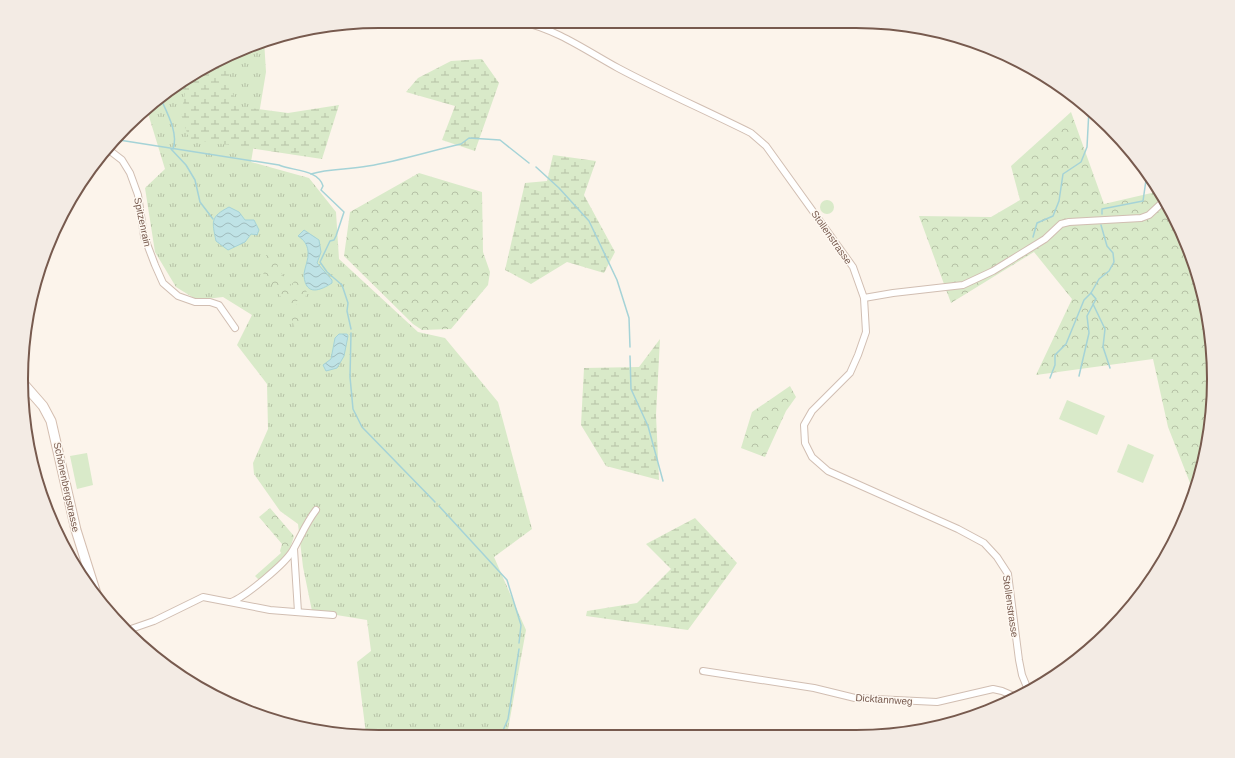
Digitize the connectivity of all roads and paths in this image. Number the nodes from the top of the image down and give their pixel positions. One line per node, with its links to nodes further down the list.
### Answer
1 (542, 28): 4 (street, Stollenstrasse)
2 (112, 152): 5 (street, Spitzenrain)
3 (1160, 204): 4 (street)
4 (864, 298): 15 (street, Stollenstrasse)
5 (234, 328)
6 (28, 389): 9 (street, Schönenbergstrasse)
7 (316, 510): 8 (street)
8 (294, 548): 10 (street); 11 (street)
9 (92, 581)
10 (230, 602): 11 (street); 13 (street)
11 (298, 612): 12 (street)
12 (333, 615)
13 (132, 628)
14 (703, 672): 16 (street, Dicktannweg)
15 (1026, 686)
16 (1010, 694)

